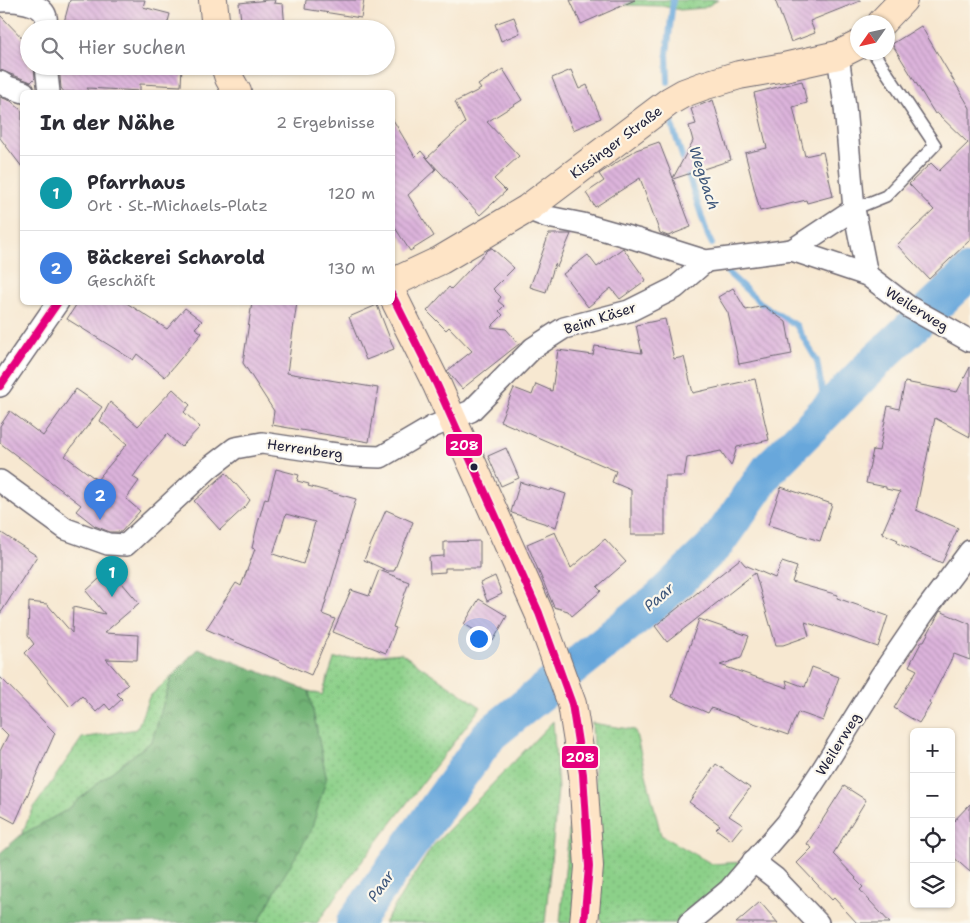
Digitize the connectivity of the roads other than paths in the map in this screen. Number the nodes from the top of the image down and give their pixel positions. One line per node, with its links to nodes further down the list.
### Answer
1 (213, 0): 6 (main road)
2 (903, 0): 4 (main road)
3 (0, 1): 5 (street)
4 (889, 15)
5 (47, 20)
6 (215, 20)
7 (848, 50): 15 (main road, Kissinger Straße); 16 (street)
8 (878, 60): 16 (lane)
9 (47, 75): 12 (street)
10 (228, 75): 13 (main road)
11 (0, 82): 14 (street)
12 (49, 90)
13 (236, 90)
14 (20, 91)
15 (527, 209): 18 (street); 20 (main road, Kissinger Straße)
16 (854, 209): 17 (street); 19 (street)
17 (792, 250): 18 (street); 19 (street)
18 (706, 260): 25 (street, Beim Käser)
19 (867, 275): 23 (street, Weilerweg)
20 (395, 282)
21 (395, 300): 25 (main road)
22 (56, 305): 24 (street)
23 (970, 340)
24 (0, 386)
25 (452, 420): 26 (street, Herrenberg); 29 (main road)
26 (0, 481)
27 (970, 551): 28 (street, Weilerweg)
28 (754, 862): 30 (street, Weilerweg); 31 (street)
29 (584, 923)
30 (688, 923)
31 (818, 923)

